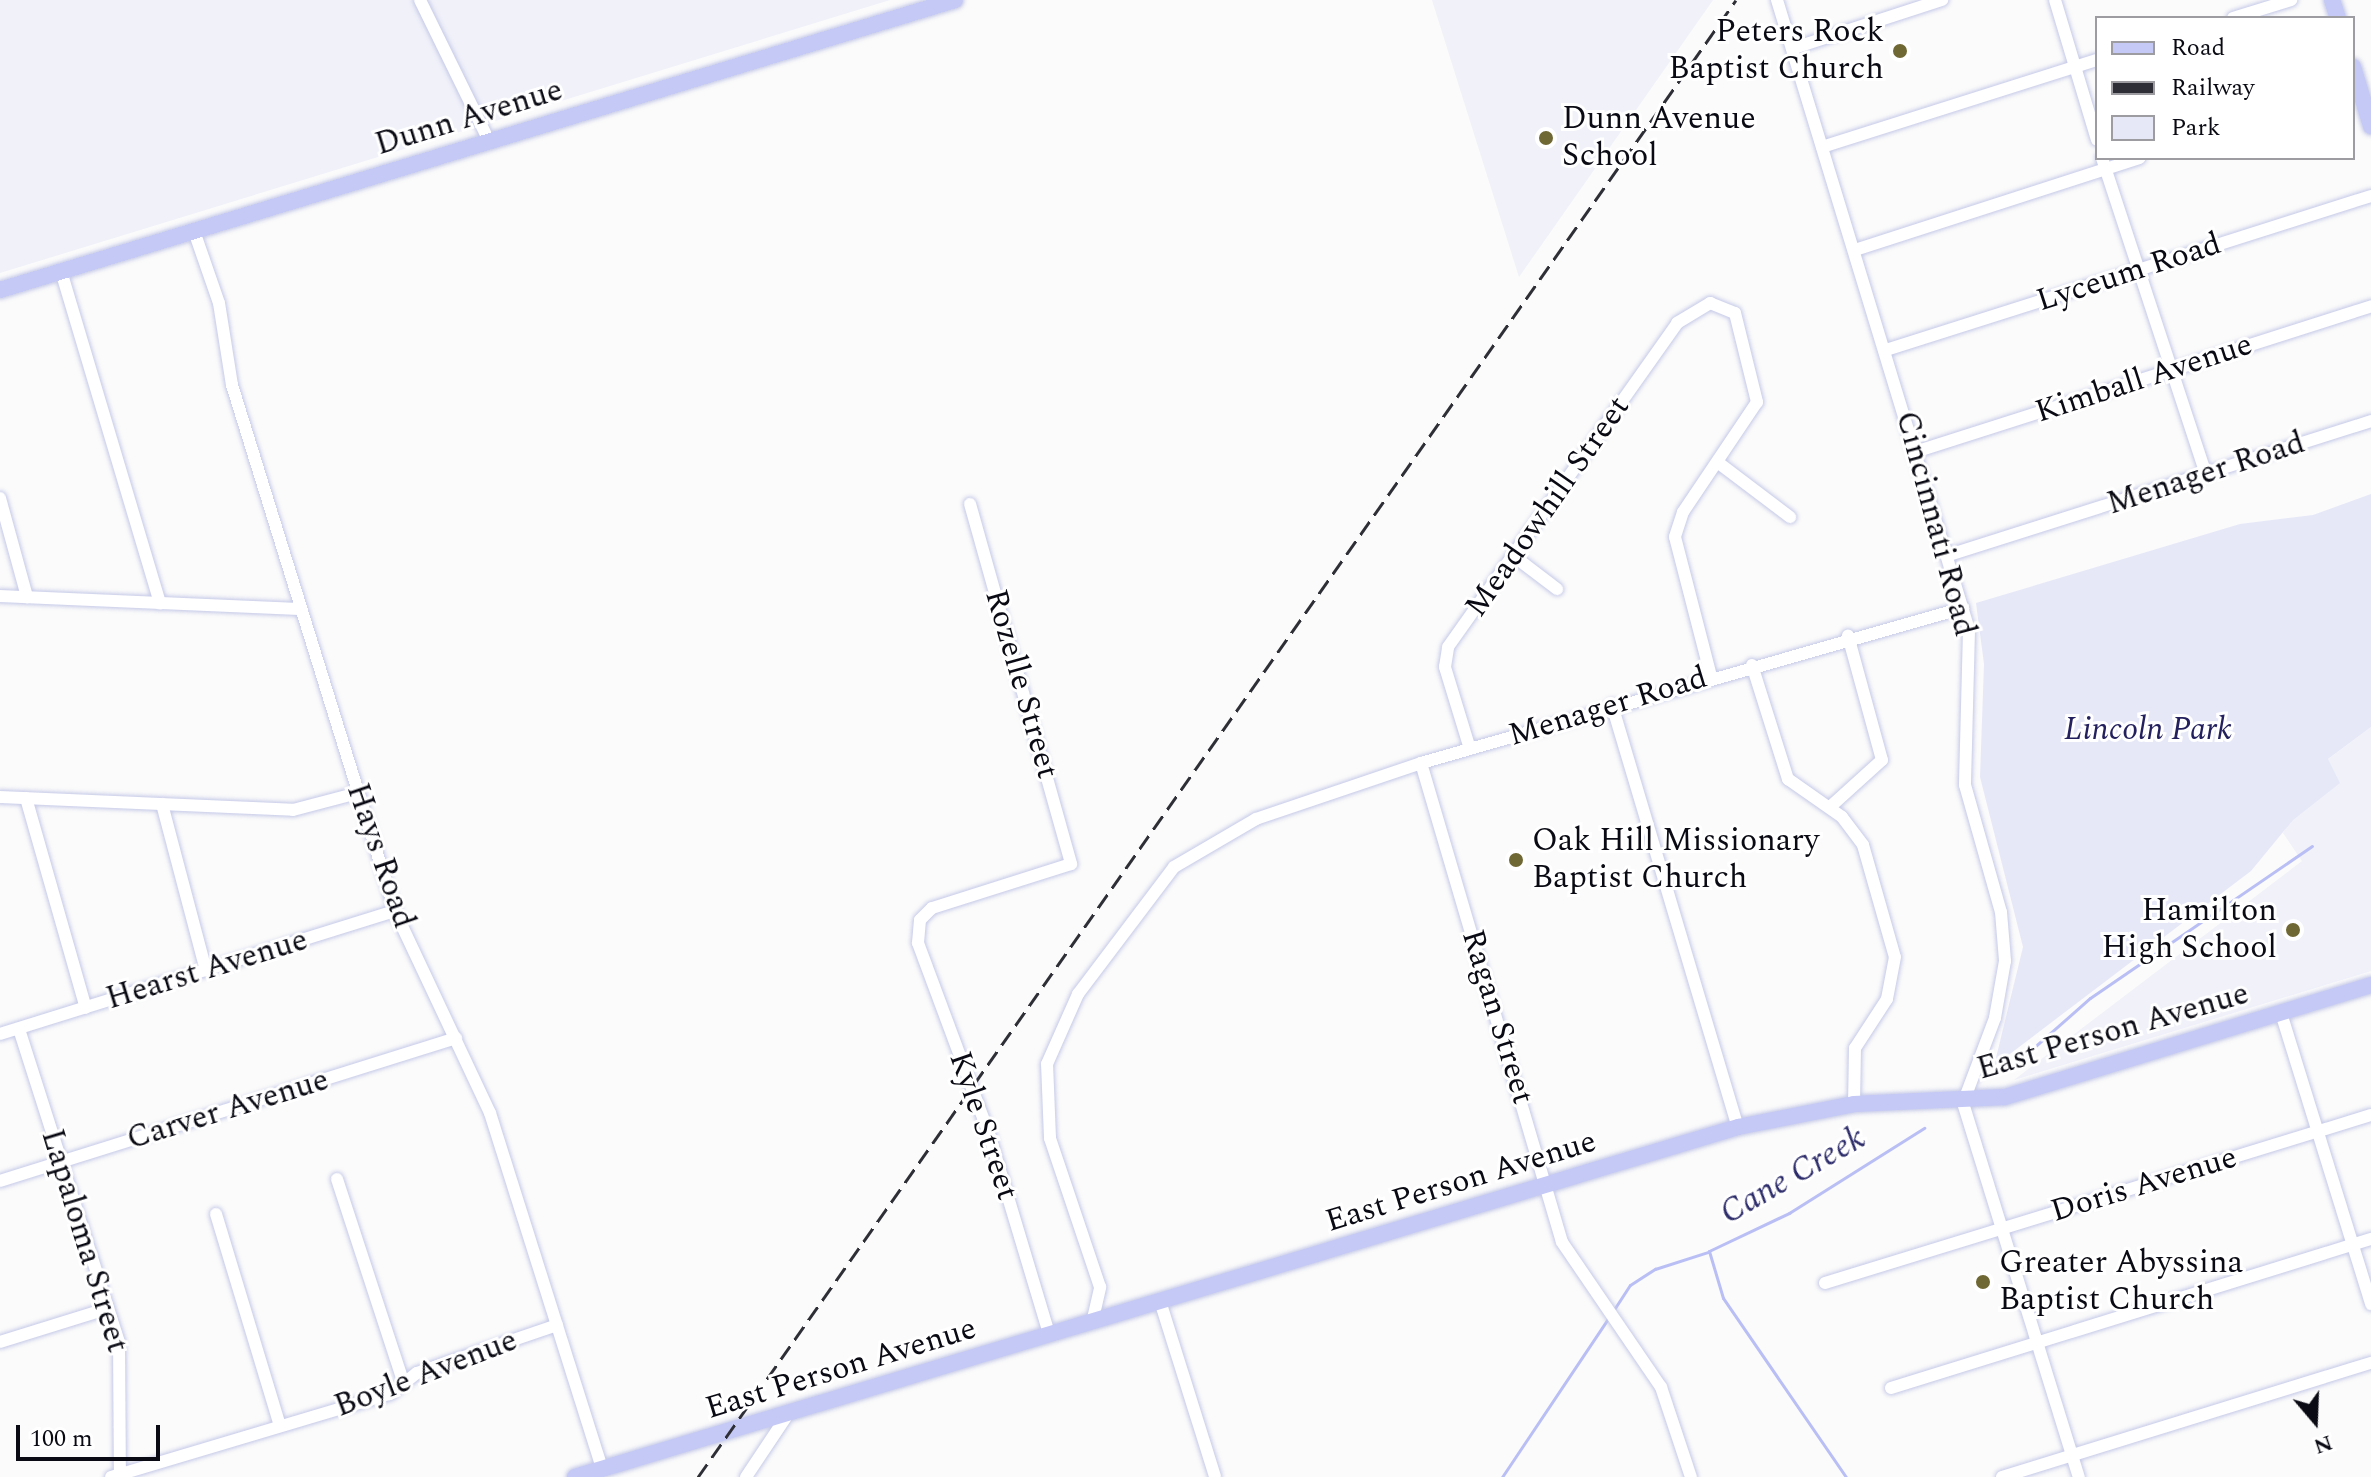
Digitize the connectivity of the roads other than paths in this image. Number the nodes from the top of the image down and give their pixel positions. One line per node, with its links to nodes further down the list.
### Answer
1 (420, 0): 14 (street)
2 (955, 0): 14 (main road, Dunn Avenue)
3 (1942, 0): 8 (street)
4 (2055, 0): 10 (street)
5 (2291, 0): 7 (street)
6 (1778, 2): 8 (street, Cincinnati Road)
7 (2239, 16)
8 (1794, 48): 15 (street, Cincinnati Road)
9 (2095, 61): 10 (street)
10 (2074, 67): 13 (street); 15 (street)
11 (2356, 91): 12 (main road)
12 (2371, 126)
13 (2095, 134)
14 (489, 141): 19 (main road, Dunn Avenue)
15 (1822, 147): 20 (street, Cincinnati Road)
16 (2126, 160): 17 (street)
17 (2104, 163): 20 (street); 22 (street)
18 (2371, 196): 22 (street, Lyceum Road)
19 (194, 231): 21 (main road, Dunn Avenue); 41 (street, Hays Road)
20 (1855, 250): 25 (street, Cincinnati Road)
21 (61, 271): 23 (main road, Dunn Avenue); 39 (street)
22 (2138, 271): 25 (street, Lyceum Road); 26 (street)
23 (0, 290)
24 (2371, 306): 26 (street, Kimball Avenue)
25 (1886, 350): 28 (street, Cincinnati Road)
26 (2169, 372): 28 (street, Kimball Avenue); 30 (street)
27 (2371, 421): 30 (street, Menager Road)
28 (1918, 451): 34 (street, Cincinnati Road)
29 (1720, 464): 33 (street); 35 (street, Meadowhill Street); 44 (street)
30 (2206, 474): 34 (street, Menager Road)
31 (0, 498): 38 (street)
32 (970, 504): 54 (street, Rozelle Street)
33 (1790, 517)
34 (1949, 555): 40 (street, Cincinnati Road)
35 (1515, 557): 36 (street); 46 (street, Meadowhill Street)
36 (1557, 589)
37 (0, 596): 38 (street)
38 (27, 597): 39 (street)
39 (160, 604): 41 (street)
40 (1963, 608): 42 (street, Menager Road); 62 (street, Cincinnati Road)
41 (299, 609): 48 (street, Hays Road)
42 (1848, 636): 43 (street, Menager Road); 52 (street)
43 (1752, 665): 44 (street, Menager Road); 52 (street)
44 (1711, 676): 45 (street, Menager Road)
45 (1612, 705): 46 (street, Menager Road); 65 (street)
46 (1470, 749): 47 (street, Menager Road)
47 (1421, 763): 70 (street, Ragan Street); 79 (street, Menager Road)
48 (358, 793): 51 (street); 53 (street, Hays Road)
49 (0, 797): 50 (street)
50 (26, 798): 51 (street); 57 (street)
51 (162, 804): 55 (street)
52 (1830, 807): 63 (street)
53 (395, 911): 55 (street, Hearst Avenue); 61 (street, Hays Road)
54 (920, 920): 81 (street, Kyle Street)
55 (206, 970): 57 (street, Hearst Avenue)
56 (2371, 985): 58 (main road, East Person Avenue)
57 (86, 1008): 59 (street, Hearst Avenue)
58 (2281, 1013): 62 (main road, East Person Avenue); 66 (street)
59 (19, 1029): 60 (street); 67 (street, Lapaloma Street)
60 (0, 1034)
61 (456, 1038): 67 (street, Carver Avenue); 80 (street, Hays Road)
62 (1963, 1103): 63 (main road, East Person Avenue); 72 (street)
63 (1854, 1104): 65 (main road, East Person Avenue)
64 (2371, 1115): 66 (street, Doris Avenue)
65 (1738, 1127): 70 (main road, East Person Avenue)
66 (2317, 1132): 72 (street, Doris Avenue); 74 (street)
67 (61, 1163): 69 (street, Carver Avenue); 78 (street, Lapaloma Street)
68 (337, 1179): 85 (street)
69 (0, 1181)
70 (1548, 1185): 76 (main road, East Person Avenue); 95 (street, Ragan Street)
71 (216, 1214): 88 (street)
72 (2001, 1229): 75 (street, Doris Avenue); 83 (street)
73 (2371, 1239): 74 (street)
74 (2353, 1245): 77 (street); 83 (street)
75 (1825, 1283)
76 (1160, 1301): 79 (main road, East Person Avenue); 94 (street)
77 (2371, 1304)
78 (106, 1309): 82 (street); 91 (street, Lapaloma Street)
79 (1092, 1323): 81 (main road, East Person Avenue)
80 (557, 1325): 85 (street, Boyle Avenue); 90 (street, Hays Road)
81 (1049, 1334): 87 (main road, East Person Avenue)
82 (0, 1342)
83 (2037, 1342): 86 (street); 89 (street)
84 (2371, 1363): 89 (street)
85 (403, 1381): 88 (street, Boyle Avenue)
86 (1891, 1388)
87 (786, 1417): 90 (main road, East Person Avenue); 93 (street)
88 (280, 1426): 91 (street, Boyle Avenue)
89 (2072, 1456): 96 (street); 97 (street)
90 (602, 1468): 92 (main road, East Person Avenue)
91 (117, 1476)
92 (575, 1477)
93 (746, 1477)
94 (1215, 1477)
95 (1691, 1477)
96 (2002, 1477)
97 (2079, 1477)

